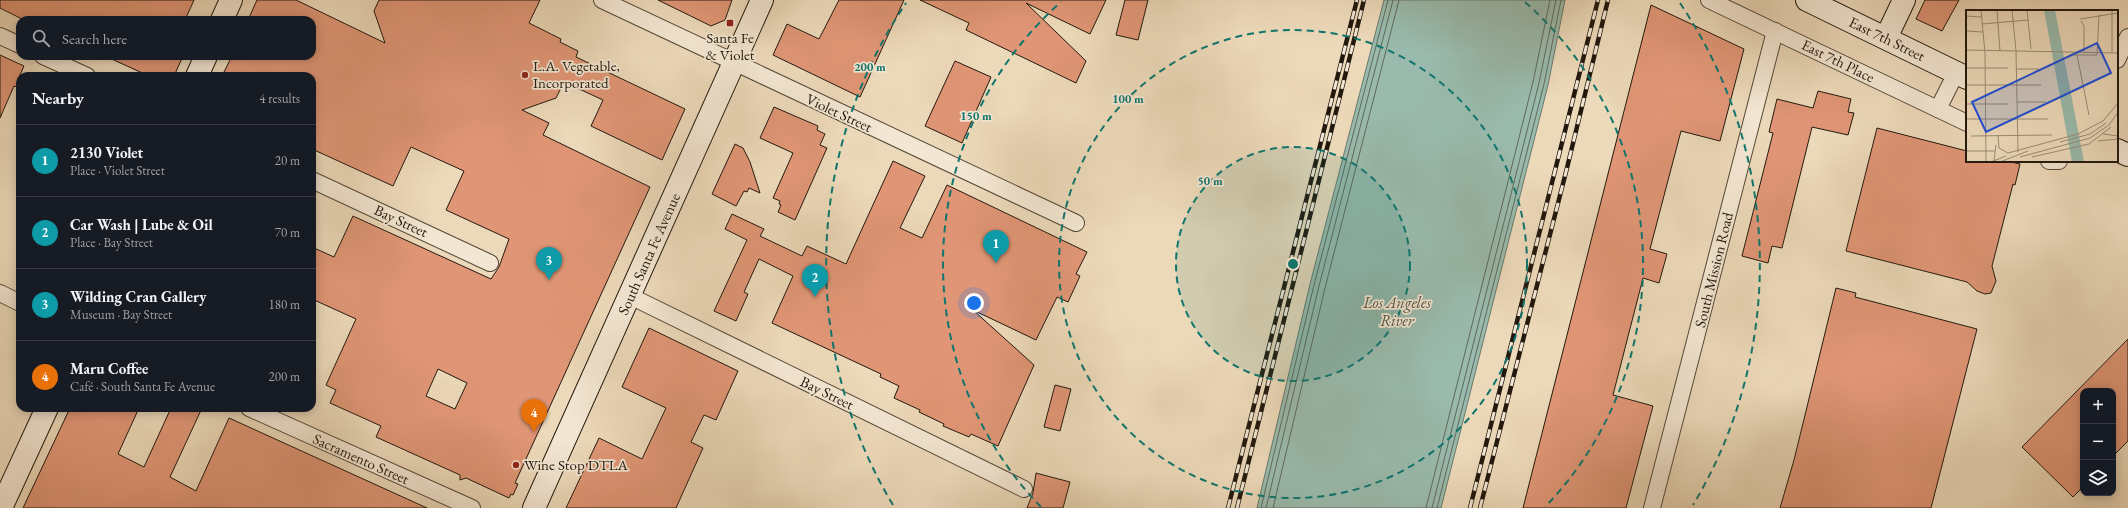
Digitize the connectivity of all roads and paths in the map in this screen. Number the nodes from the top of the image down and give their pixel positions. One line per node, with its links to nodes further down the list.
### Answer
1 (231, 0): 7 (main road)
2 (602, 0): 16 (street, Violet Street)
3 (762, 0): 16 (main road, South Santa Fe Avenue)
4 (1709, 0): 8 (street, East 7th Place)
5 (1807, 0): 11 (main road, East 7th Street)
6 (1904, 0): 11 (main road)
7 (224, 16)
8 (1776, 31): 20 (street, East 7th Place); 36 (street, South Mission Road)
9 (0, 36): 12 (street)
10 (2128, 37): 13 (street)
11 (1886, 38): 19 (main road, East 7th Street)
12 (16, 43)
13 (2118, 58)
14 (52, 60): 17 (street)
15 (204, 60): 18 (main road)
16 (734, 63): 25 (street, Violet Street); 28 (main road, South Santa Fe Avenue)
17 (78, 72)
18 (199, 72)
19 (1962, 76): 20 (street)
20 (1938, 109): 21 (street, East 7th Place)
21 (1966, 123)
22 (2118, 150): 23 (main road)
23 (2128, 155)
24 (316, 182): 26 (street, Bay Street)
25 (1076, 224)
26 (490, 263)
27 (0, 293): 29 (street)
28 (630, 296): 32 (street, Bay Street); 35 (main road, South Santa Fe Avenue)
29 (16, 301)
30 (45, 412): 33 (main road)
31 (258, 412): 34 (street, Sacramento Street)
32 (1024, 489)
33 (1, 508)
34 (472, 508)
35 (534, 508)
36 (1652, 508)

